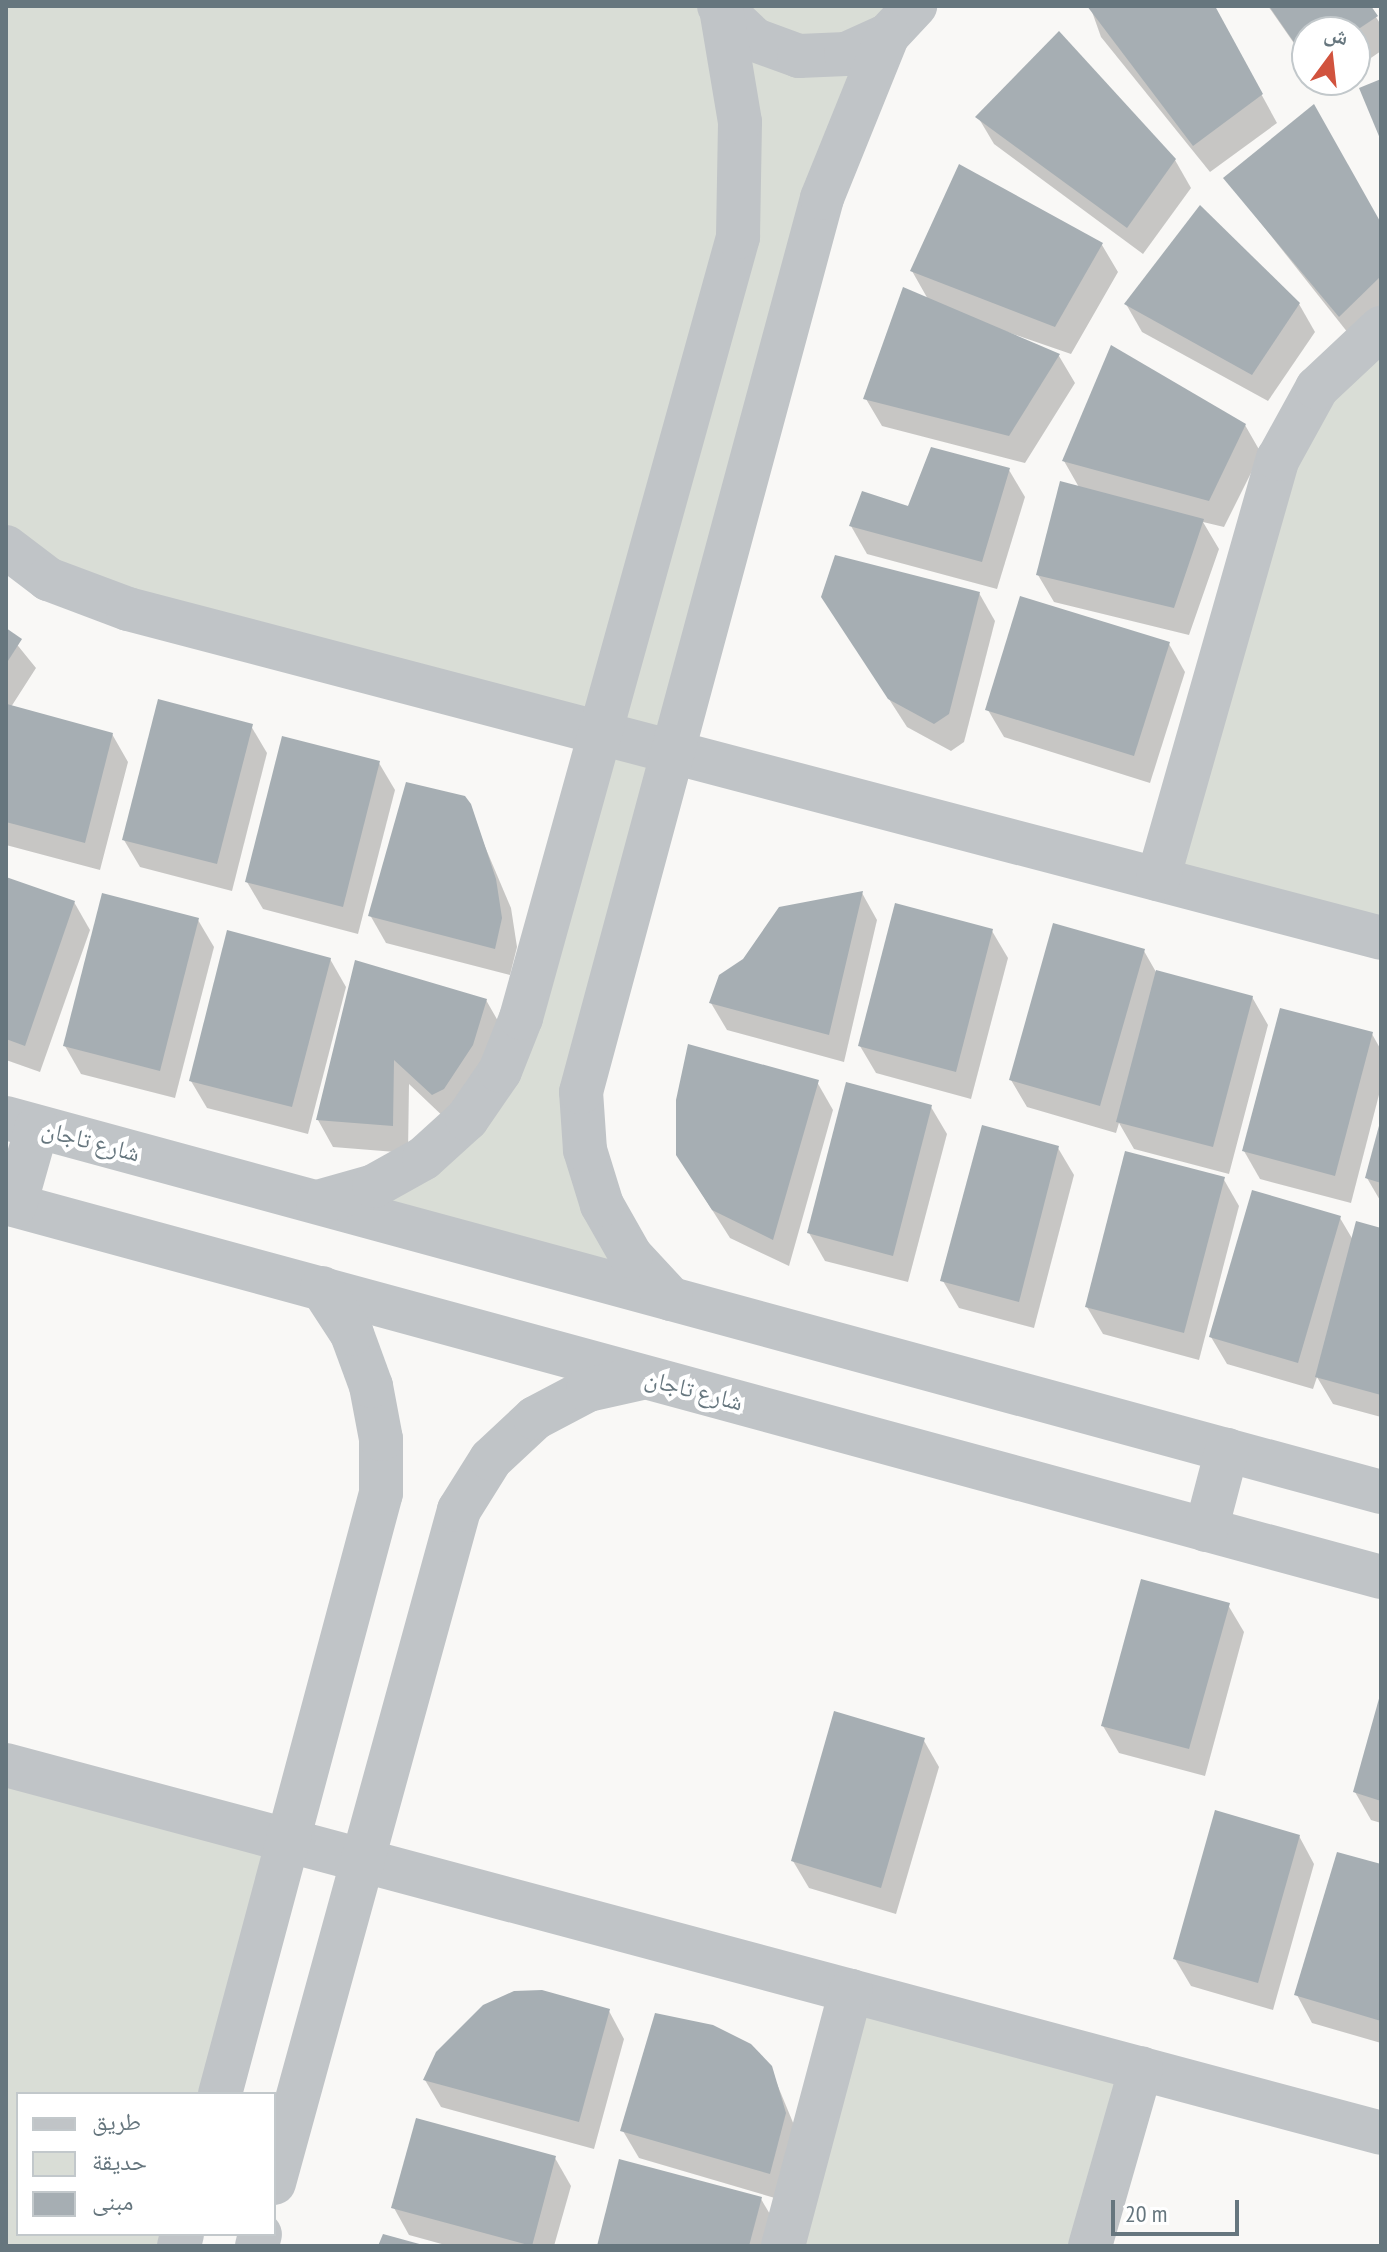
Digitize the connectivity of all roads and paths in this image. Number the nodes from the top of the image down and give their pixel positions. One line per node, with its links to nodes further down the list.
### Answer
1 (720, 8): 2 (street); 5 (street)
2 (902, 20): 6 (street)
3 (1381, 328): 7 (street)
4 (6, 547): 5 (street)
5 (601, 731): 6 (street); 10 (street)
6 (670, 749): 7 (street); 13 (street)
7 (1158, 879): 8 (street)
8 (1381, 938)
9 (22, 1122): 10 (street, شارع تاجان); 11 (street)
10 (318, 1202): 13 (street, شارع تاجان)
11 (10, 1204): 12 (street, شارع تاجان)
12 (322, 1288): 14 (street, شارع تاجان); 20 (street)
13 (671, 1299): 15 (street, شارع تاجان)
14 (647, 1377): 17 (street, شارع تاجان); 21 (street)
15 (1227, 1450): 16 (street, شارع تاجان); 17 (street)
16 (1381, 1492)
17 (1206, 1530): 18 (street, شارع تاجان)
18 (1381, 1577)
19 (6, 1765): 20 (street)
20 (290, 1841): 21 (street); 24 (street)
21 (361, 1860): 22 (street); 26 (street)
22 (851, 1991): 23 (street); 27 (street)
23 (1141, 2068): 25 (street); 28 (street)
24 (221, 2092)
25 (1381, 2133)
26 (276, 2176)
27 (783, 2246)
28 (1090, 2246)

